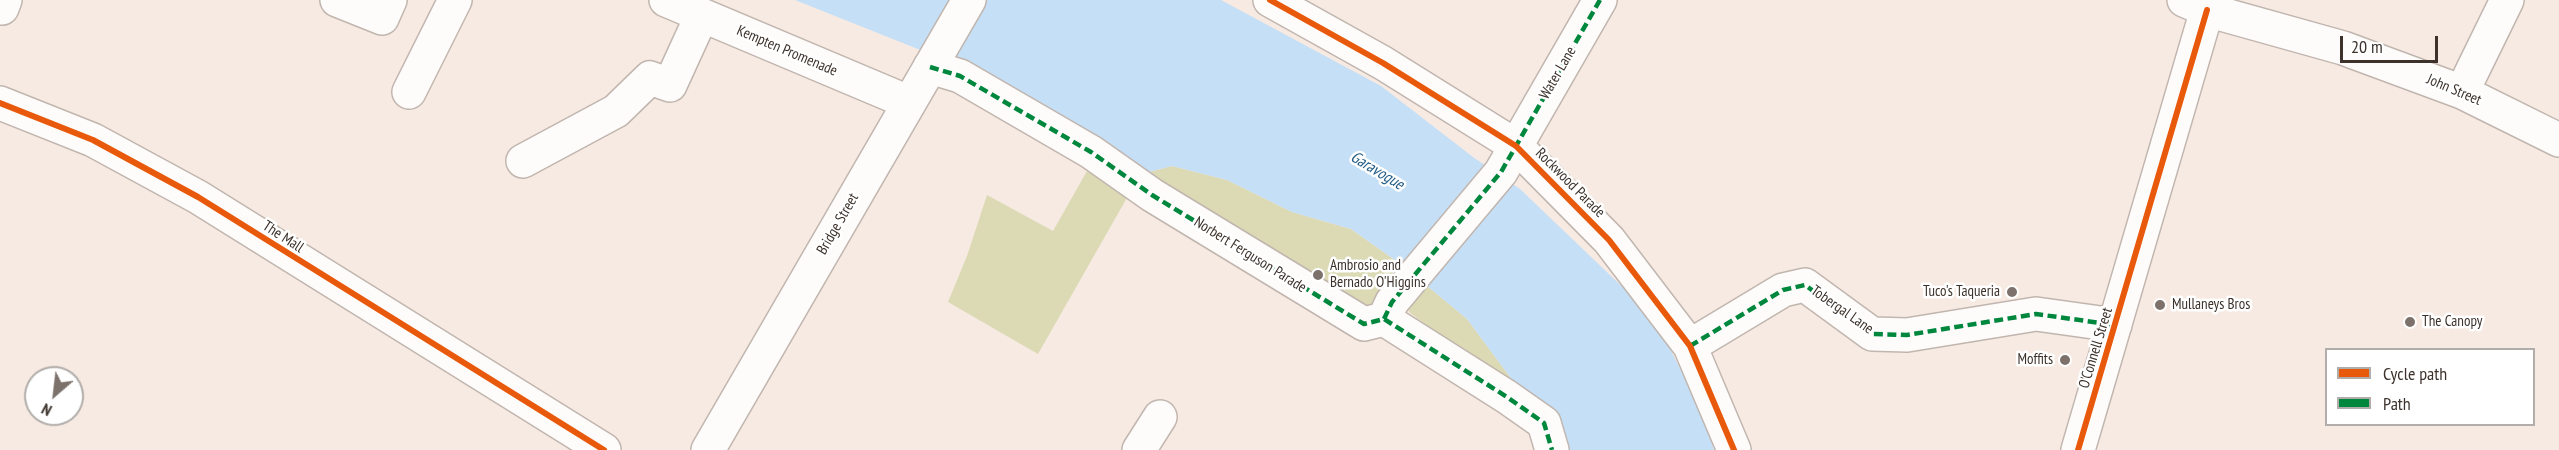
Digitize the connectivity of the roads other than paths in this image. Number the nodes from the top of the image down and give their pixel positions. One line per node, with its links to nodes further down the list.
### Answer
1 (337, 0): 2 (street)
2 (390, 0)
3 (455, 0): 12 (street)
4 (666, 0): 10 (street, Kempten Promenade)
5 (969, 0): 11 (street, Bridge Street)
6 (1270, 0): 17 (street, Rockwood Parade)
7 (1600, 0): 17 (street, Water Lane)
8 (2507, 0): 13 (street)
9 (2209, 6): 13 (street, John Street); 20 (street, O'Connell Street)
10 (702, 15): 14 (street, Kempten Promenade); 18 (street)
11 (932, 64): 14 (street, Bridge Street); 19 (street, Norbert Ferguson Parade)
12 (409, 92)
13 (2462, 92): 16 (street, John Street)
14 (908, 102): 24 (street, Bridge Street)
15 (0, 103): 23 (street, The Mall)
16 (2559, 140)
17 (1508, 159): 19 (street, Water Lane); 21 (street, Rockwood Parade)
18 (523, 161)
19 (1388, 310): 26 (street)
20 (2115, 325): 21 (street, Tobergal Lane); 28 (street, O'Connell Street)
21 (1690, 346): 27 (street, Rockwood Parade)
22 (1160, 417): 25 (street)
23 (604, 450)
24 (708, 450)
25 (1139, 450)
26 (1552, 450)
27 (1734, 450)
28 (2078, 450)

